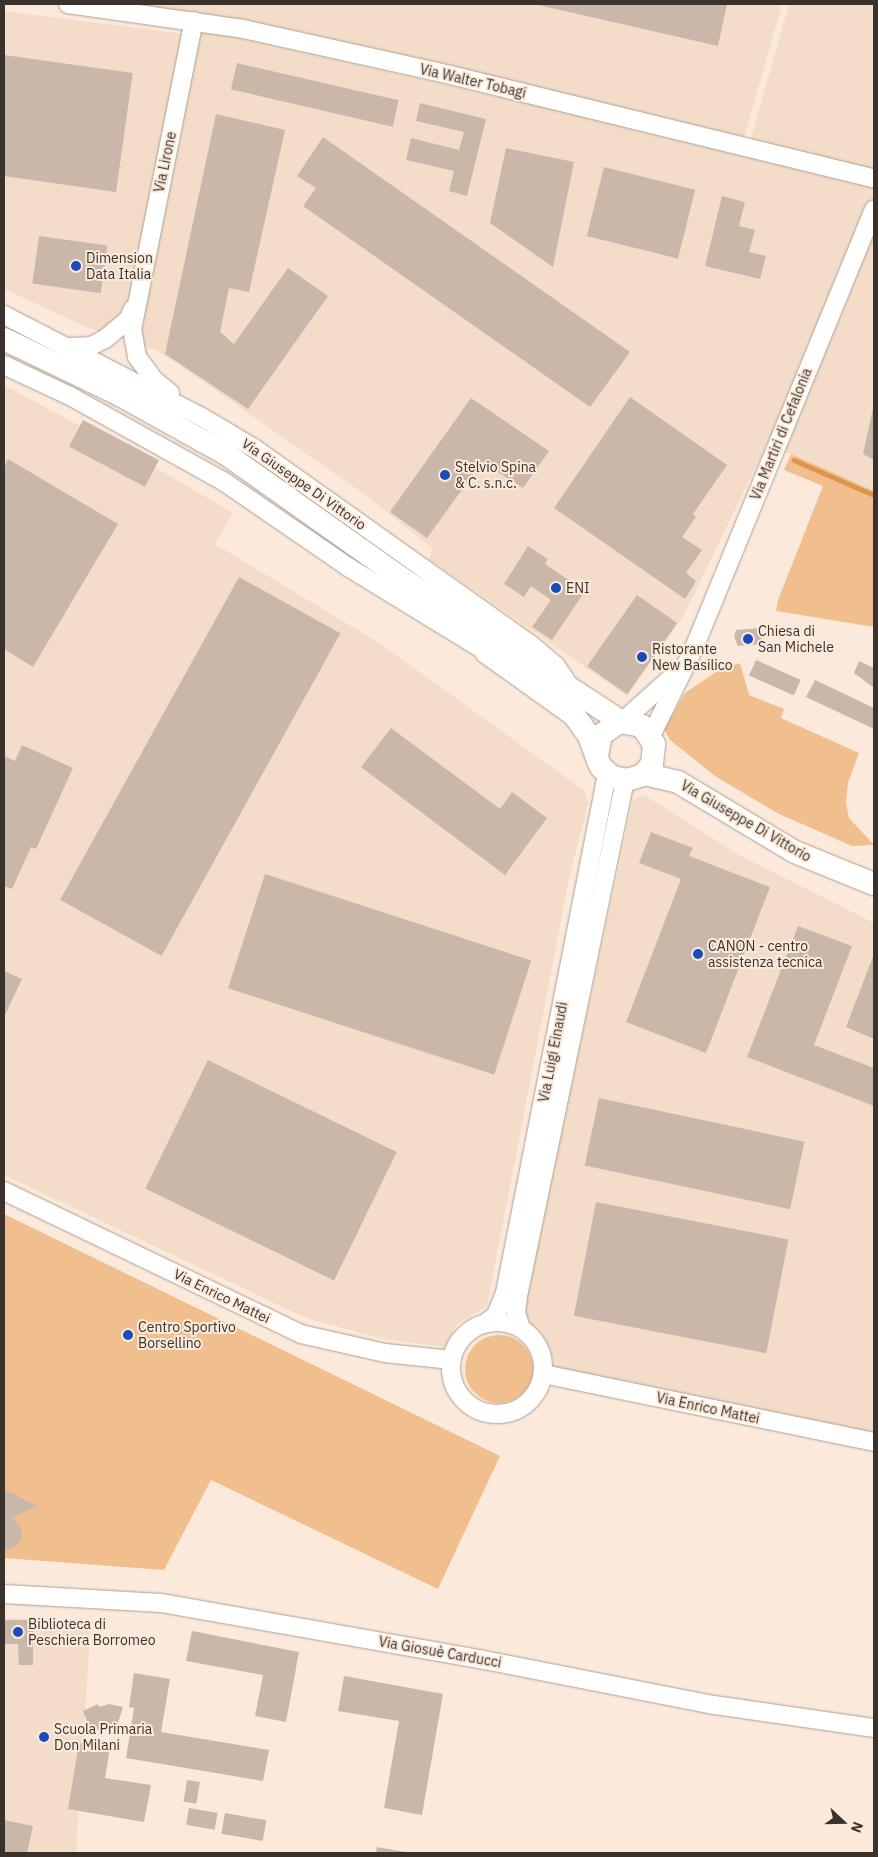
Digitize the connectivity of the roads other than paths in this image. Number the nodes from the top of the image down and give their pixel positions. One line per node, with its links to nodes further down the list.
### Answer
1 (68, 4): 2 (street, Via Walter Tobagi)
2 (194, 21): 3 (street, Via Walter Tobagi); 5 (street, Via Lirone)
3 (874, 178)
4 (874, 209): 13 (street, Via Martiri di Cefalonia)
5 (136, 304): 8 (street, Via Lirone); 10 (street, Via Lirone)
6 (4, 315): 8 (street, Via Giuseppe Di Vittorio)
7 (4, 339): 11 (main road, Via Giuseppe Di Vittorio)
8 (68, 347): 10 (street, Via Giuseppe Di Vittorio)
9 (4, 364): 12 (street, Via Giuseppe Di Vittorio)
10 (200, 416): 14 (street, Via Giuseppe Di Vittorio)
11 (401, 578): 12 (main road, Via Giuseppe Di Vittorio); 14 (main road, Via Giuseppe Di Vittorio)
12 (485, 652): 17 (main road, Via Giuseppe Di Vittorio)
13 (688, 660): 15 (street, Via Martiri di Cefalonia); 16 (street, Via Martiri di Cefalonia)
14 (576, 693): 15 (main road, Via Giuseppe Di Vittorio)
15 (622, 722): 16 (main road, Via Giuseppe Di Vittorio); 17 (main road)
16 (653, 741): 17 (main road); 18 (main road, Via Giuseppe Di Vittorio)
17 (618, 771): 19 (main road, Via Giuseppe Di Vittorio); 21 (street, Via Luigi Einaudi); 22 (street, Via Luigi Einaudi)
18 (874, 873)
19 (874, 884)
20 (4, 1191): 23 (street, Via Enrico Mattei)
21 (486, 1323): 22 (street); 23 (street)
22 (521, 1328): 24 (street)
23 (452, 1360): 24 (street)
24 (543, 1374): 25 (street, Via Enrico Mattei)
25 (874, 1442)
26 (4, 1594): 27 (street, Via Giosuè Carducci)
27 (874, 1728)

